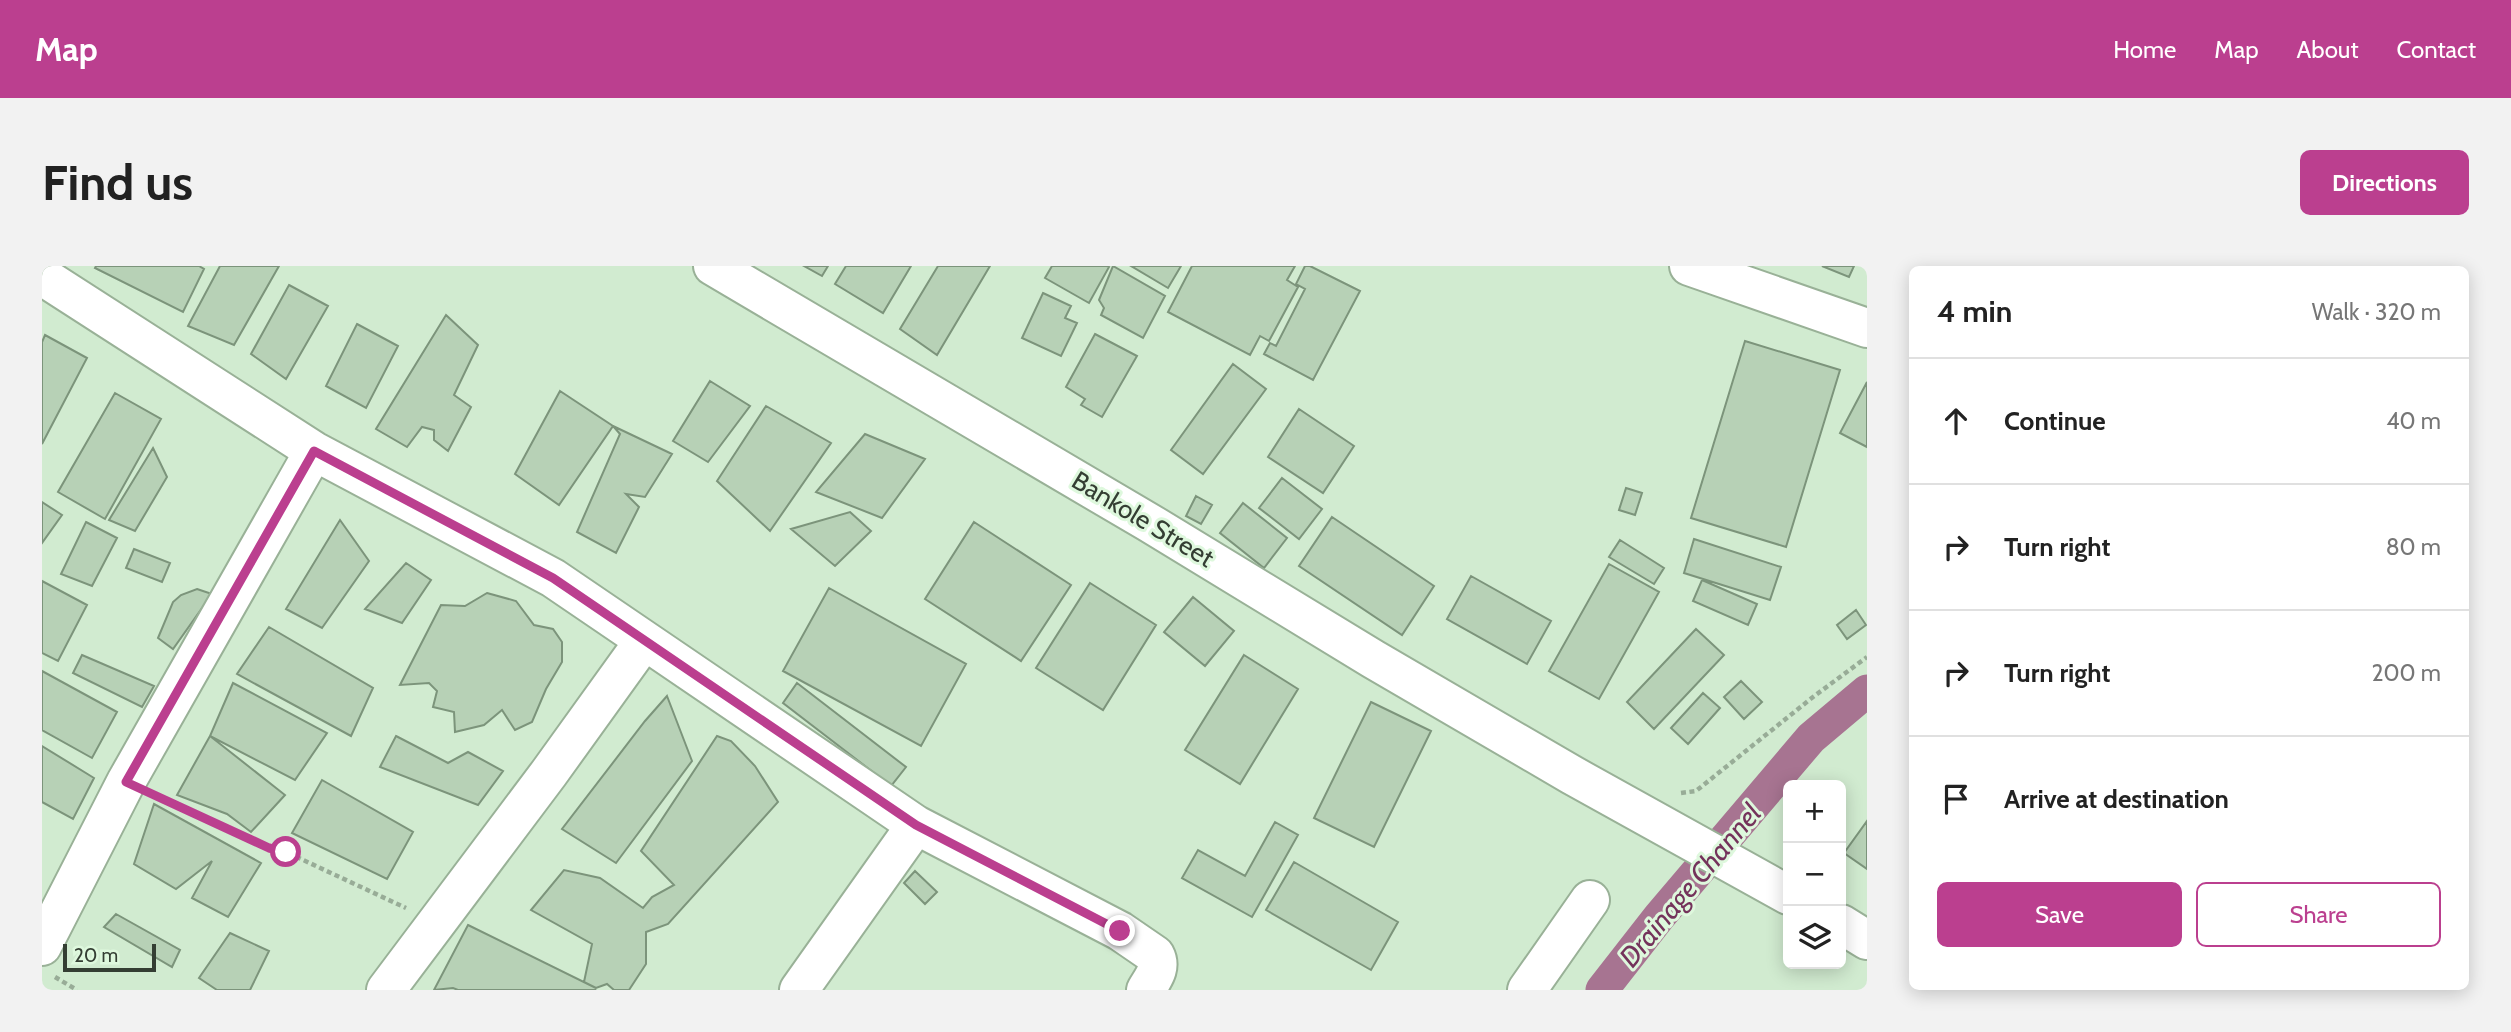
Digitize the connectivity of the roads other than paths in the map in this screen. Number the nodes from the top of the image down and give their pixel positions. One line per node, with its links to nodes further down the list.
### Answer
1 (713, 266): 8 (street, Bankole Street)
2 (1689, 266): 4 (street)
3 (42, 276): 5 (street)
4 (1867, 328)
5 (314, 451): 6 (street); 12 (street)
6 (644, 640): 7 (street); 13 (street)
7 (916, 825): 14 (street); 15 (street)
8 (1783, 892)
9 (1590, 900): 16 (street)
10 (1846, 927): 11 (street)
11 (1867, 940)
12 (48, 961)
13 (386, 990)
14 (799, 990)
15 (1146, 990)
16 (1527, 990)

